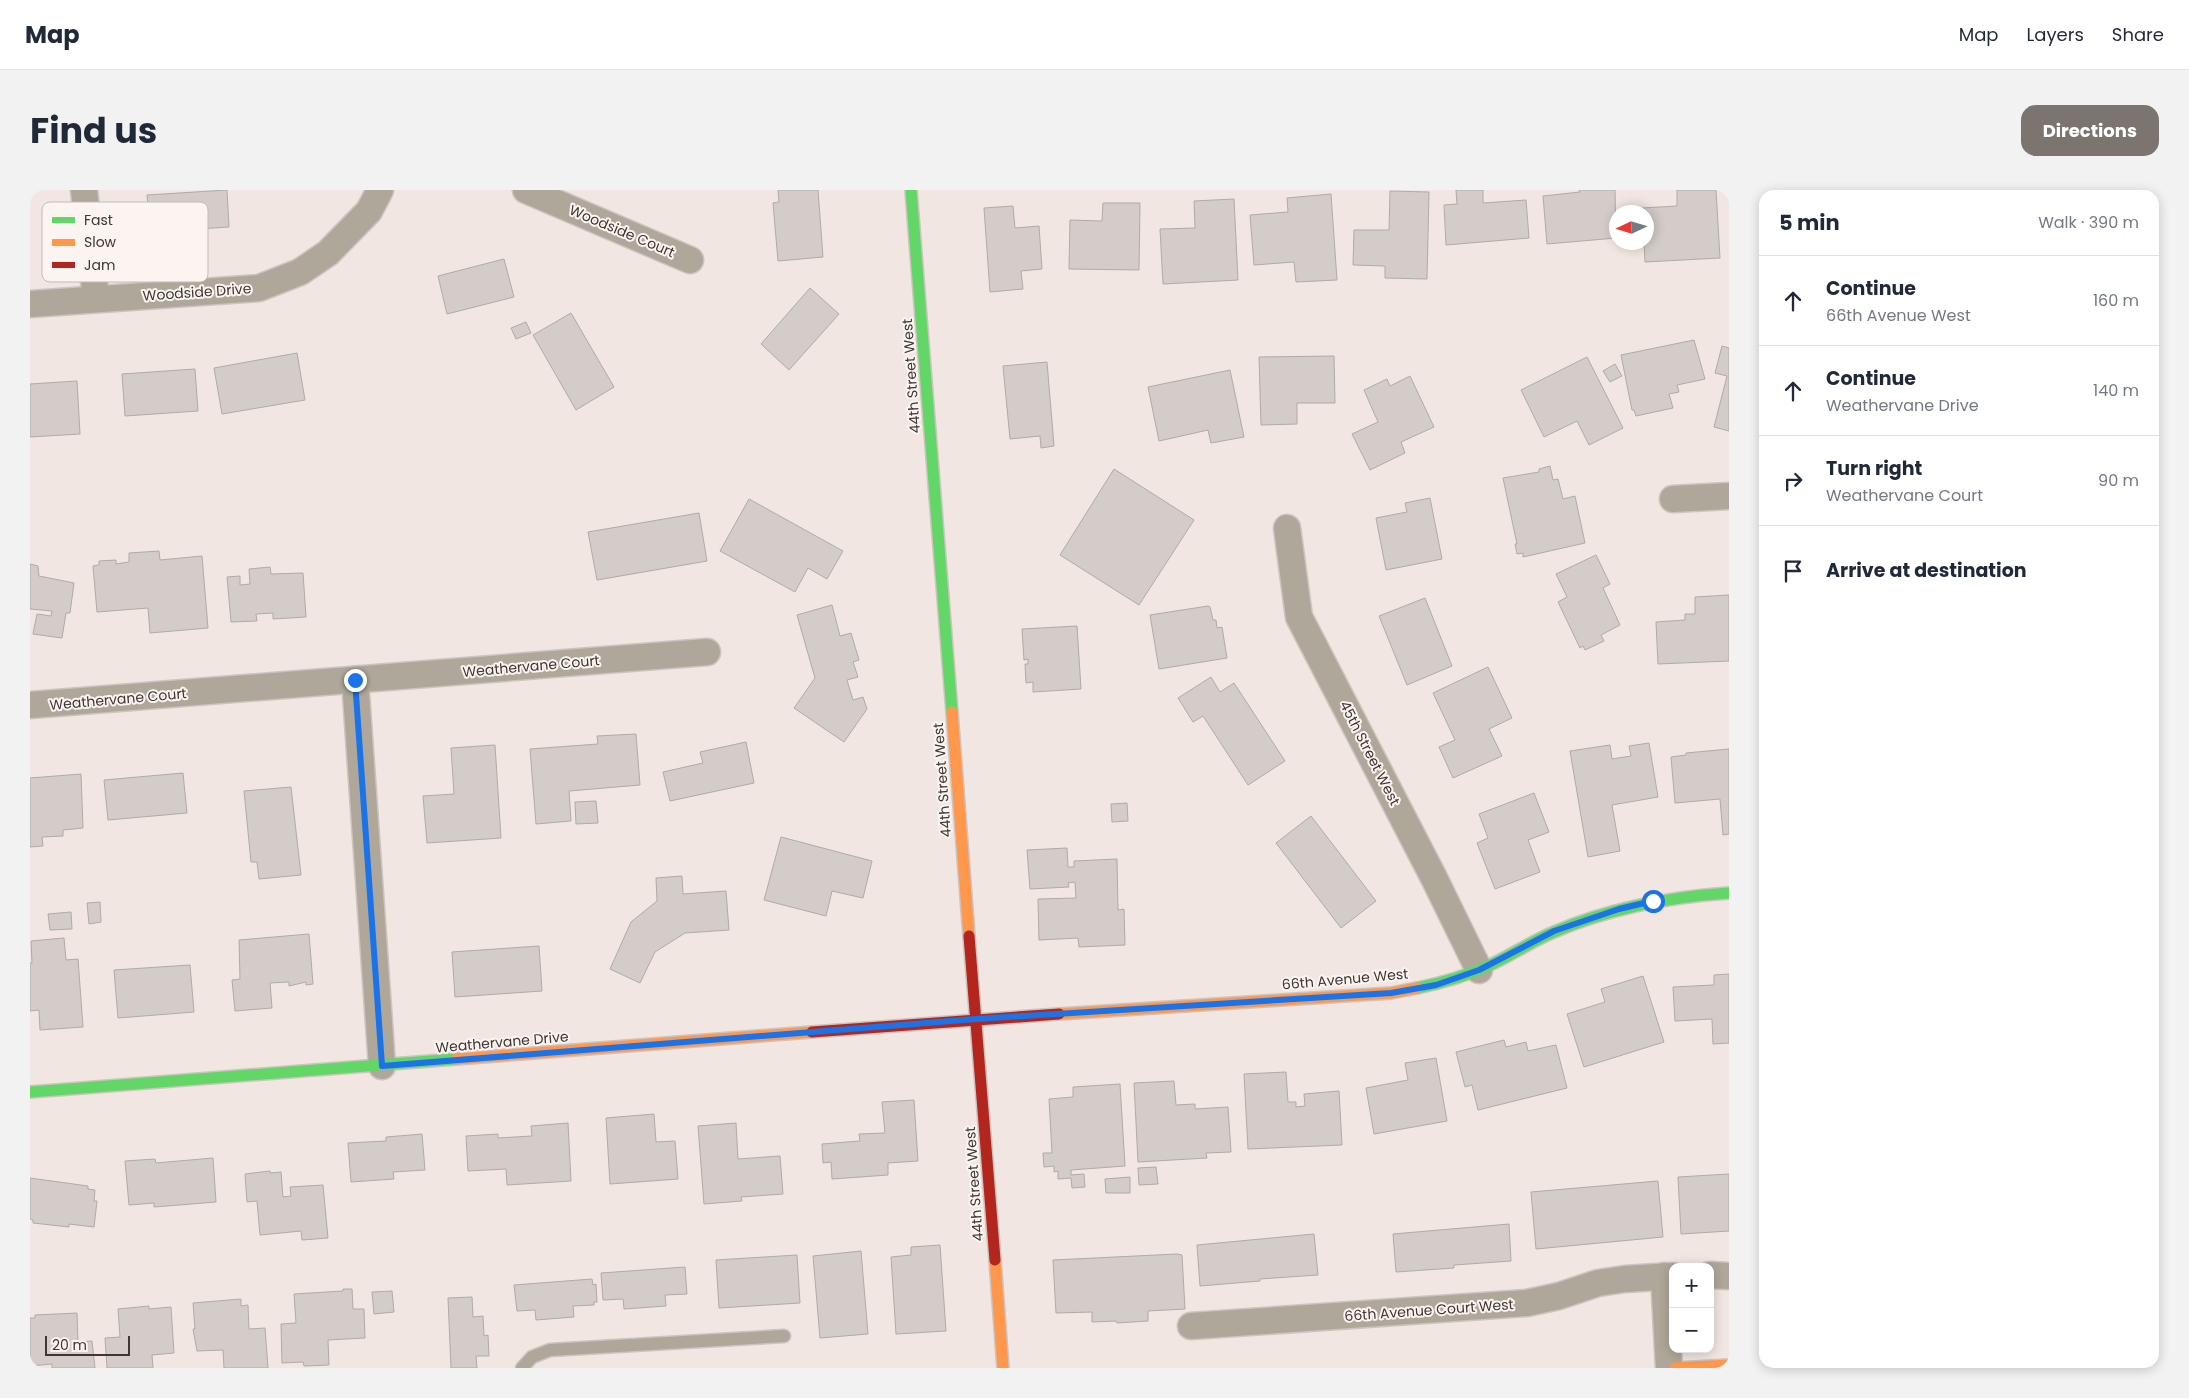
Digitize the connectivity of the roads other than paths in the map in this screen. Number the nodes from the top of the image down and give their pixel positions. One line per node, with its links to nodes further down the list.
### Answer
1 (380, 190): 6 (street, Woodside Drive)
2 (526, 190): 4 (street, Woodside Court)
3 (911, 190): 16 (street, 44th Street West)
4 (690, 260)
5 (94, 282): 6 (street)
6 (96, 299): 7 (street, Woodside Drive)
7 (30, 304)
8 (1729, 496): 9 (street)
9 (1674, 499)
10 (1287, 528): 15 (street, 45th Street West)
11 (707, 652): 12 (street, Weathervane Court)
12 (355, 680): 13 (street, Weathervane Court); 17 (street)
13 (30, 705)
14 (1729, 893): 15 (street, 66th Avenue West)
15 (1479, 970): 16 (street, 66th Avenue West)
16 (976, 1019): 17 (street, Weathervane Drive); 26 (street, 44th Street West)
17 (382, 1066): 18 (street, Weathervane Drive)
18 (30, 1092)
19 (1714, 1275): 21 (street)
20 (1668, 1276): 22 (street, 66th Avenue Court West); 27 (street, 66th Avenue Court West)
21 (1729, 1276)
22 (1190, 1326)
23 (784, 1336): 25 (lane)
24 (1729, 1365): 28 (street)
25 (522, 1368)
26 (1003, 1368)
27 (1669, 1368)
28 (1675, 1368)

